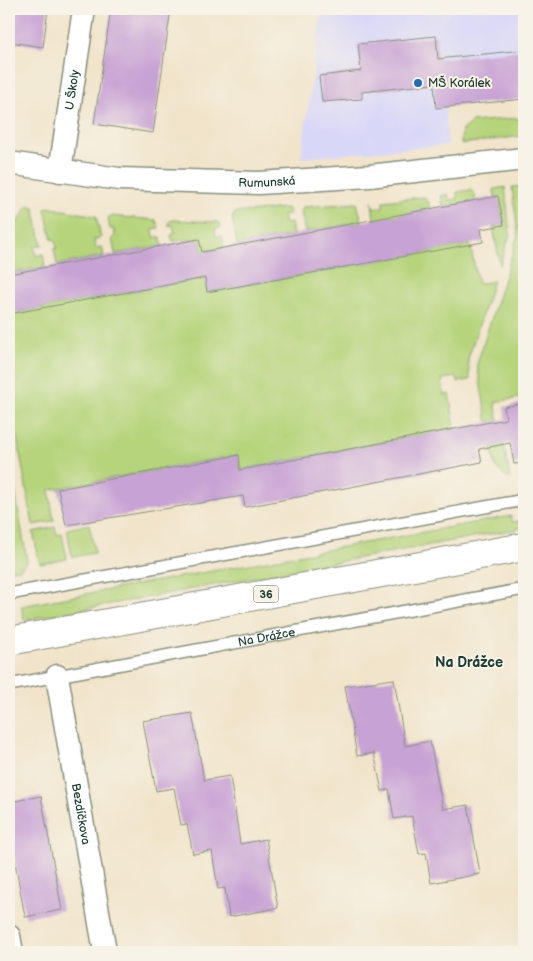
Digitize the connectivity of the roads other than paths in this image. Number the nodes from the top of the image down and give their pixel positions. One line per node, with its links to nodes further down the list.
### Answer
1 (84, 9): 4 (street, U Školy)
2 (524, 160): 4 (street, Rumunská)
3 (9, 163): 4 (street, Rumunská)
4 (60, 171)
5 (524, 500): 8 (lane)
6 (524, 547): 9 (main road, 36)
7 (524, 590): 10 (lane, Na Drážce)
8 (9, 594)
9 (9, 641)
10 (57, 676): 11 (lane, Na Drážce); 14 (street, Bezdíčkova)
11 (9, 685)
12 (9, 936): 13 (street)
13 (12, 952)
14 (105, 952)

